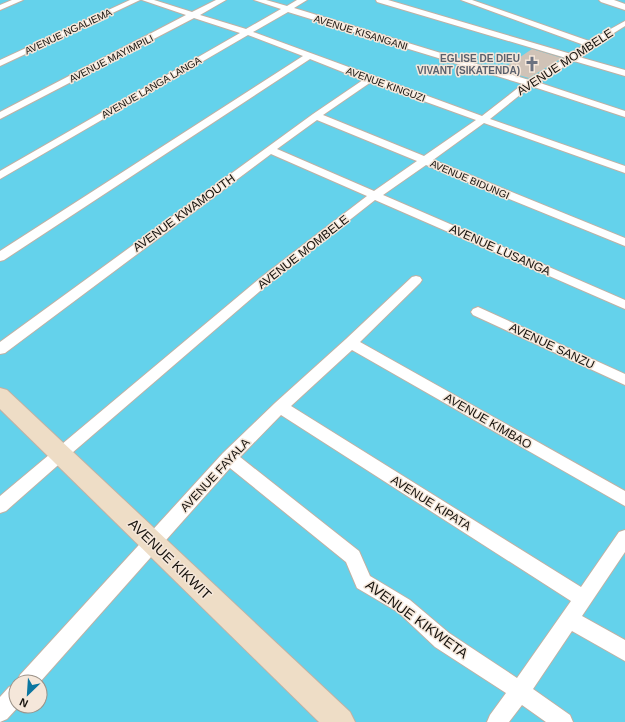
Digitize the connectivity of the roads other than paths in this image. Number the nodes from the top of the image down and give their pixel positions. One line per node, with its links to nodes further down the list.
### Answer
1 (19, 0): 11 (street)
2 (136, 0): 19 (street, AVENUE NGALIEMA)
3 (146, 0): 13 (street, AVENUE KINGUZI)
4 (222, 0): 13 (street, AVENUE MAYIMPILI)
5 (258, 0): 12 (street, AVENUE KISANGANI)
6 (303, 0): 12 (street, AVENUE LANGA LANGA)
7 (380, 0): 18 (street)
8 (465, 0): 16 (street)
9 (604, 0): 10 (street)
10 (625, 7)
11 (0, 8)
12 (287, 9): 15 (street, AVENUE LANGA LANGA); 22 (street, AVENUE KISANGANI)
13 (194, 15): 15 (street, AVENUE KINGUZI); 24 (street, AVENUE MAYIMPILI)
14 (625, 23): 16 (street, AVENUE MOMBELE)
15 (246, 32): 17 (street, AVENUE KINGUZI); 30 (street, AVENUE LANGA LANGA)
16 (590, 44): 18 (street, AVENUE MOMBELE)
17 (309, 56): 21 (street, AVENUE KINGUZI); 33 (street)
18 (572, 58): 20 (street); 22 (street, AVENUE MOMBELE)
19 (0, 63)
20 (625, 73)
21 (370, 79): 25 (street, AVENUE KWAMOUTH); 26 (street, AVENUE KINGUZI)
22 (530, 83): 23 (street, AVENUE KISANGANI); 26 (street, AVENUE MOMBELE)
23 (625, 114)
24 (0, 116)
25 (316, 116): 27 (street, AVENUE KWAMOUTH); 28 (street, AVENUE BIDUNGI)
26 (484, 119): 28 (street, AVENUE MOMBELE); 29 (street, AVENUE KINGUZI)
27 (270, 150): 31 (street, AVENUE LUSANGA); 38 (street, AVENUE KWAMOUTH)
28 (424, 159): 31 (street, AVENUE MOMBELE); 32 (street, AVENUE BIDUNGI)
29 (625, 170)
30 (0, 176)
31 (374, 196): 35 (street, AVENUE LUSANGA); 42 (street, AVENUE MOMBELE)
32 (625, 242)
33 (0, 257)
34 (416, 280): 37 (street, AVENUE FAYALA)
35 (625, 305)
36 (478, 312): 39 (street, AVENUE SANZU)
37 (351, 343): 41 (street, AVENUE FAYALA); 44 (street, AVENUE KIMBAO)
38 (0, 349)
39 (625, 380)
40 (0, 396): 42 (main road, AVENUE KIKWIT)
41 (280, 407): 43 (street, AVENUE FAYALA); 48 (street, AVENUE KIPATA)
42 (59, 454): 45 (street, AVENUE MOMBELE); 47 (main road, AVENUE KIKWIT)
43 (229, 458): 47 (street, AVENUE FAYALA); 52 (street, AVENUE KIKWETA)
44 (625, 499)
45 (0, 506)
46 (625, 538): 48 (street)
47 (152, 543): 51 (street, AVENUE FAYALA); 55 (main road, AVENUE KIKWIT)
48 (583, 598): 49 (street)
49 (570, 620): 50 (street); 52 (street)
50 (625, 651)
51 (34, 674)
52 (520, 691): 56 (street); 57 (street, AVENUE KIKWETA)
53 (8, 703): 54 (street)
54 (0, 712)
55 (340, 722)
56 (497, 722)
57 (563, 722)

